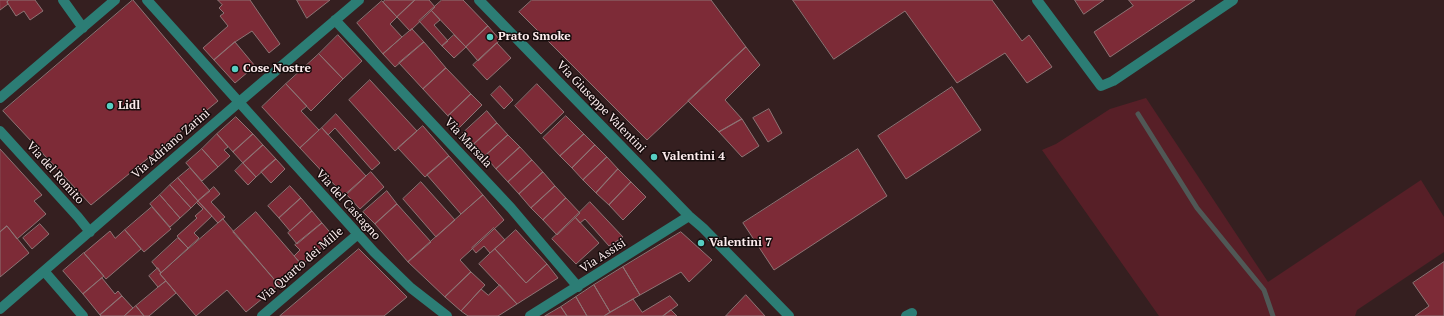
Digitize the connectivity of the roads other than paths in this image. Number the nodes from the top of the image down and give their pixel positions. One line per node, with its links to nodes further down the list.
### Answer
1 (63, 0): 9 (street)
2 (115, 0): 9 (street)
3 (146, 0): 11 (street, Via del Castagno)
4 (359, 0): 8 (street, Via Adriano Zarini)
5 (479, 0): 13 (street, Via Giuseppe Valentini)
6 (1037, 0): 7 (street)
7 (1233, 0)
8 (335, 20): 11 (street, Via Adriano Zarini); 17 (street, Via Marsala)
9 (83, 28): 10 (street)
10 (0, 98)
11 (238, 103): 14 (street, Via Adriano Zarini); 15 (street, Via del Castagno)
12 (0, 131): 14 (street, Via del Romito)
13 (689, 216): 17 (street, Via Assisi); 23 (street, Via Giuseppe Valentini)
14 (90, 232): 16 (street, Via Adriano Zarini)
15 (358, 234): 20 (street, Via Quarto dei Mille); 21 (street, Via del Castagno)
16 (44, 271): 18 (street, Via Adriano Zarini); 19 (street)
17 (578, 287): 22 (street, Via Assisi)
18 (0, 309)
19 (83, 316)
20 (262, 316)
21 (446, 316)
22 (530, 316)
23 (789, 316)

